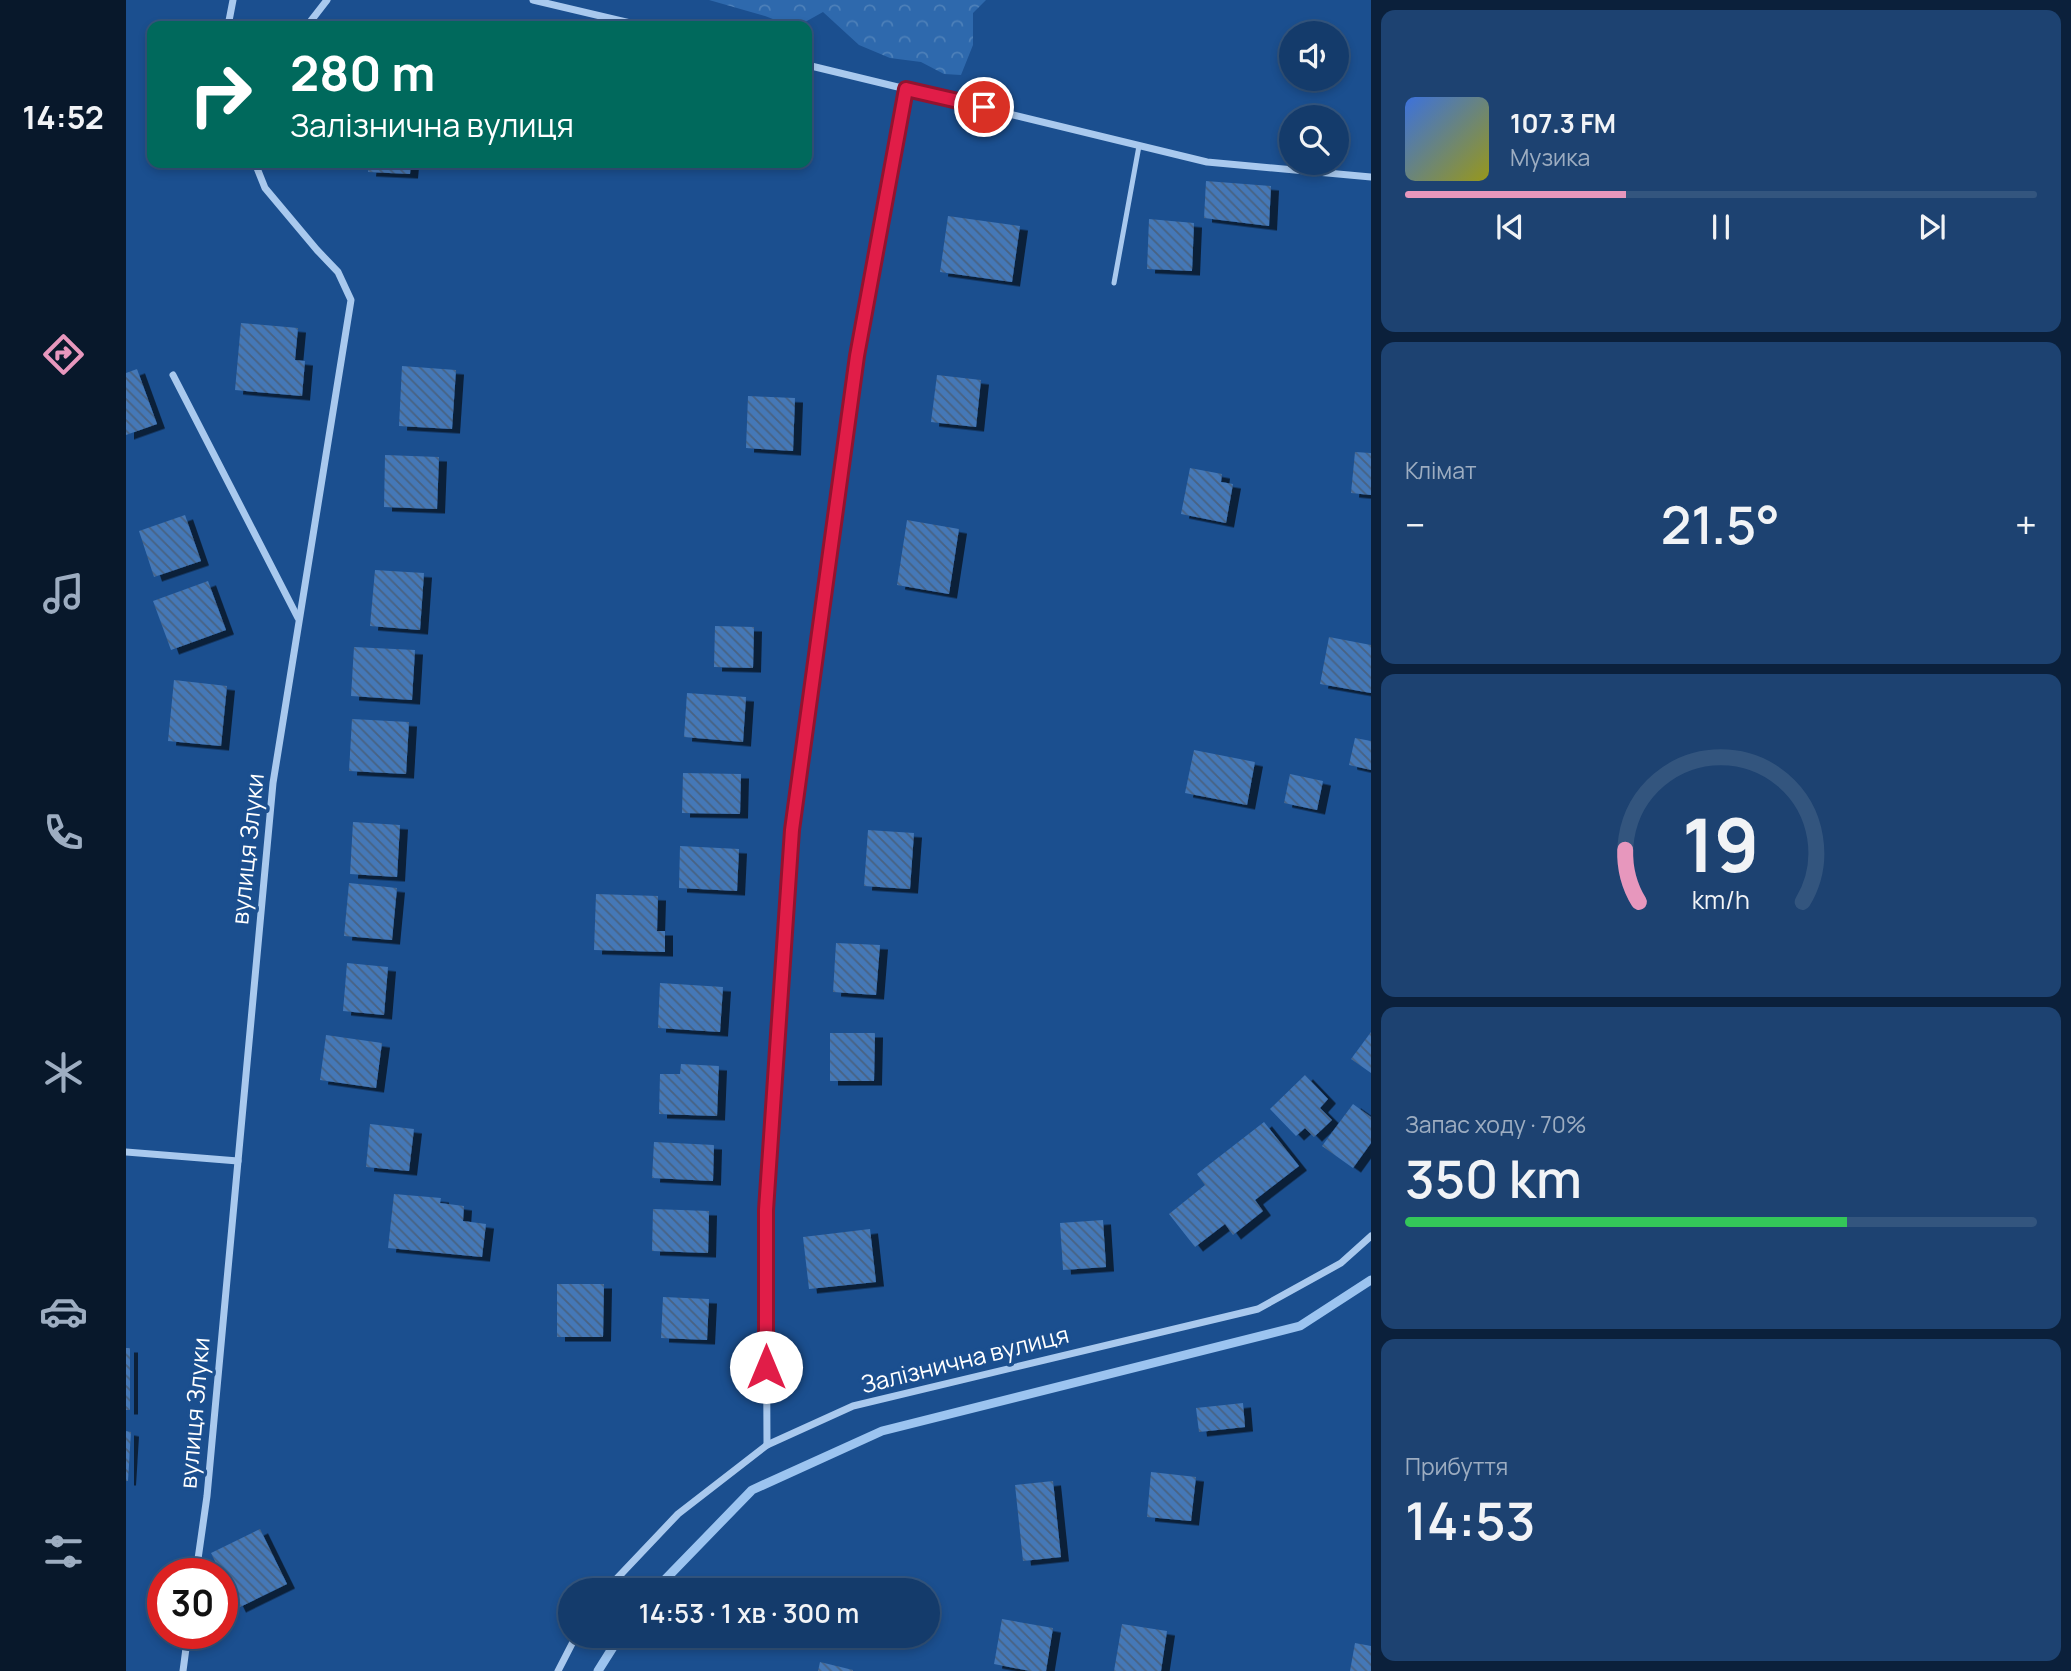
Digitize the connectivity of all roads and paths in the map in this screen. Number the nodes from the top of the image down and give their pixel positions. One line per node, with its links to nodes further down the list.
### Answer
1 (233, 0): 4 (street)
2 (327, 0): 5 (street)
3 (533, 0): 6 (street)
4 (229, 21)
5 (311, 21)
6 (622, 21)
7 (812, 66): 8 (street)
8 (906, 89): 9 (street); 18 (street)
9 (1139, 146): 11 (street); 12 (lane)
10 (257, 168): 14 (street, вулиця Злуки)
11 (1371, 177)
12 (1114, 283)
13 (173, 375): 14 (street)
14 (298, 618): 16 (street, вулиця Злуки)
15 (126, 1152): 16 (street)
16 (238, 1161): 19 (street, вулиця Злуки)
17 (1371, 1236): 18 (street, Залізнична вулиця)
18 (767, 1445): 20 (street, Залізнична вулиця)
19 (198, 1558)
20 (617, 1578)
21 (570, 1648): 24 (street)
22 (186, 1649): 23 (street)
23 (183, 1671)
24 (558, 1671)

